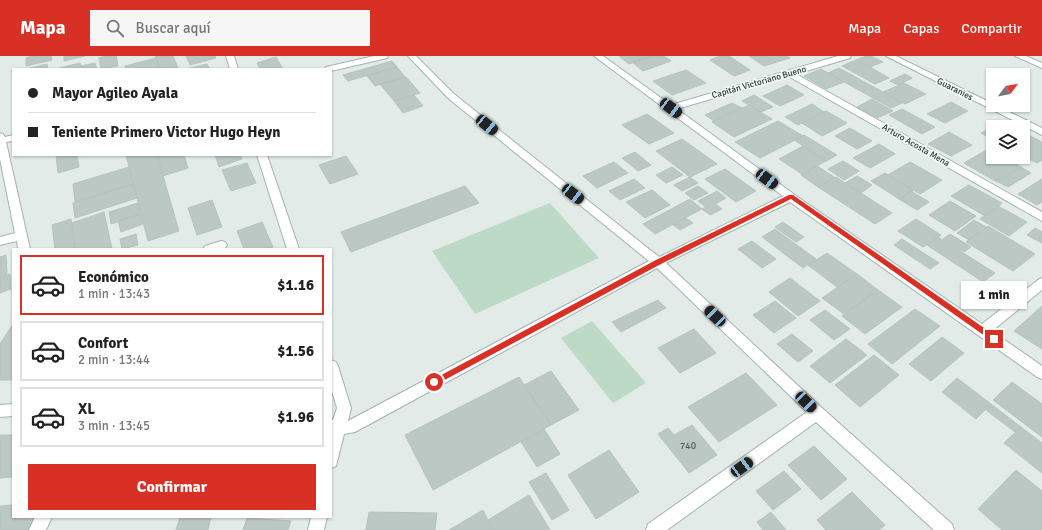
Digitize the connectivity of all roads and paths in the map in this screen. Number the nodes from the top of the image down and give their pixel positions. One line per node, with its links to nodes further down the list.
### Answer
1 (230, 56): 9 (street)
2 (384, 56): 10 (street)
3 (412, 56): 25 (street)
4 (598, 56): 12 (street)
5 (847, 56): 11 (street, Capitán Victoriano Bueno)
6 (890, 56): 13 (street, Guaranies)
7 (1019, 56): 8 (street)
8 (1042, 66)
9 (234, 68)
10 (332, 68)
11 (789, 73): 12 (street, Capitán Victoriano Bueno); 18 (street, Arturo Acosta Mena)
12 (671, 108): 17 (street)
13 (1042, 132)
14 (12, 138): 15 (street)
15 (0, 139): 19 (street)
16 (262, 156): 24 (street)
17 (791, 196): 25 (street); 27 (street)
18 (1042, 217)
19 (21, 236): 20 (street); 22 (street)
20 (0, 241)
21 (221, 246): 23 (street)
22 (24, 248)
23 (213, 248)
24 (293, 248)
25 (658, 262): 32 (street); 33 (street)
26 (1042, 283): 27 (street)
27 (983, 330): 29 (street)
28 (332, 369): 33 (street)
29 (1042, 373)
30 (12, 410): 31 (street)
31 (0, 411)
32 (817, 413): 39 (street); 40 (street)
33 (334, 427): 34 (street)
34 (332, 450)
35 (43, 518): 37 (street)
36 (319, 518): 38 (street)
37 (37, 530)
38 (316, 530)
39 (654, 530)
40 (946, 530)

